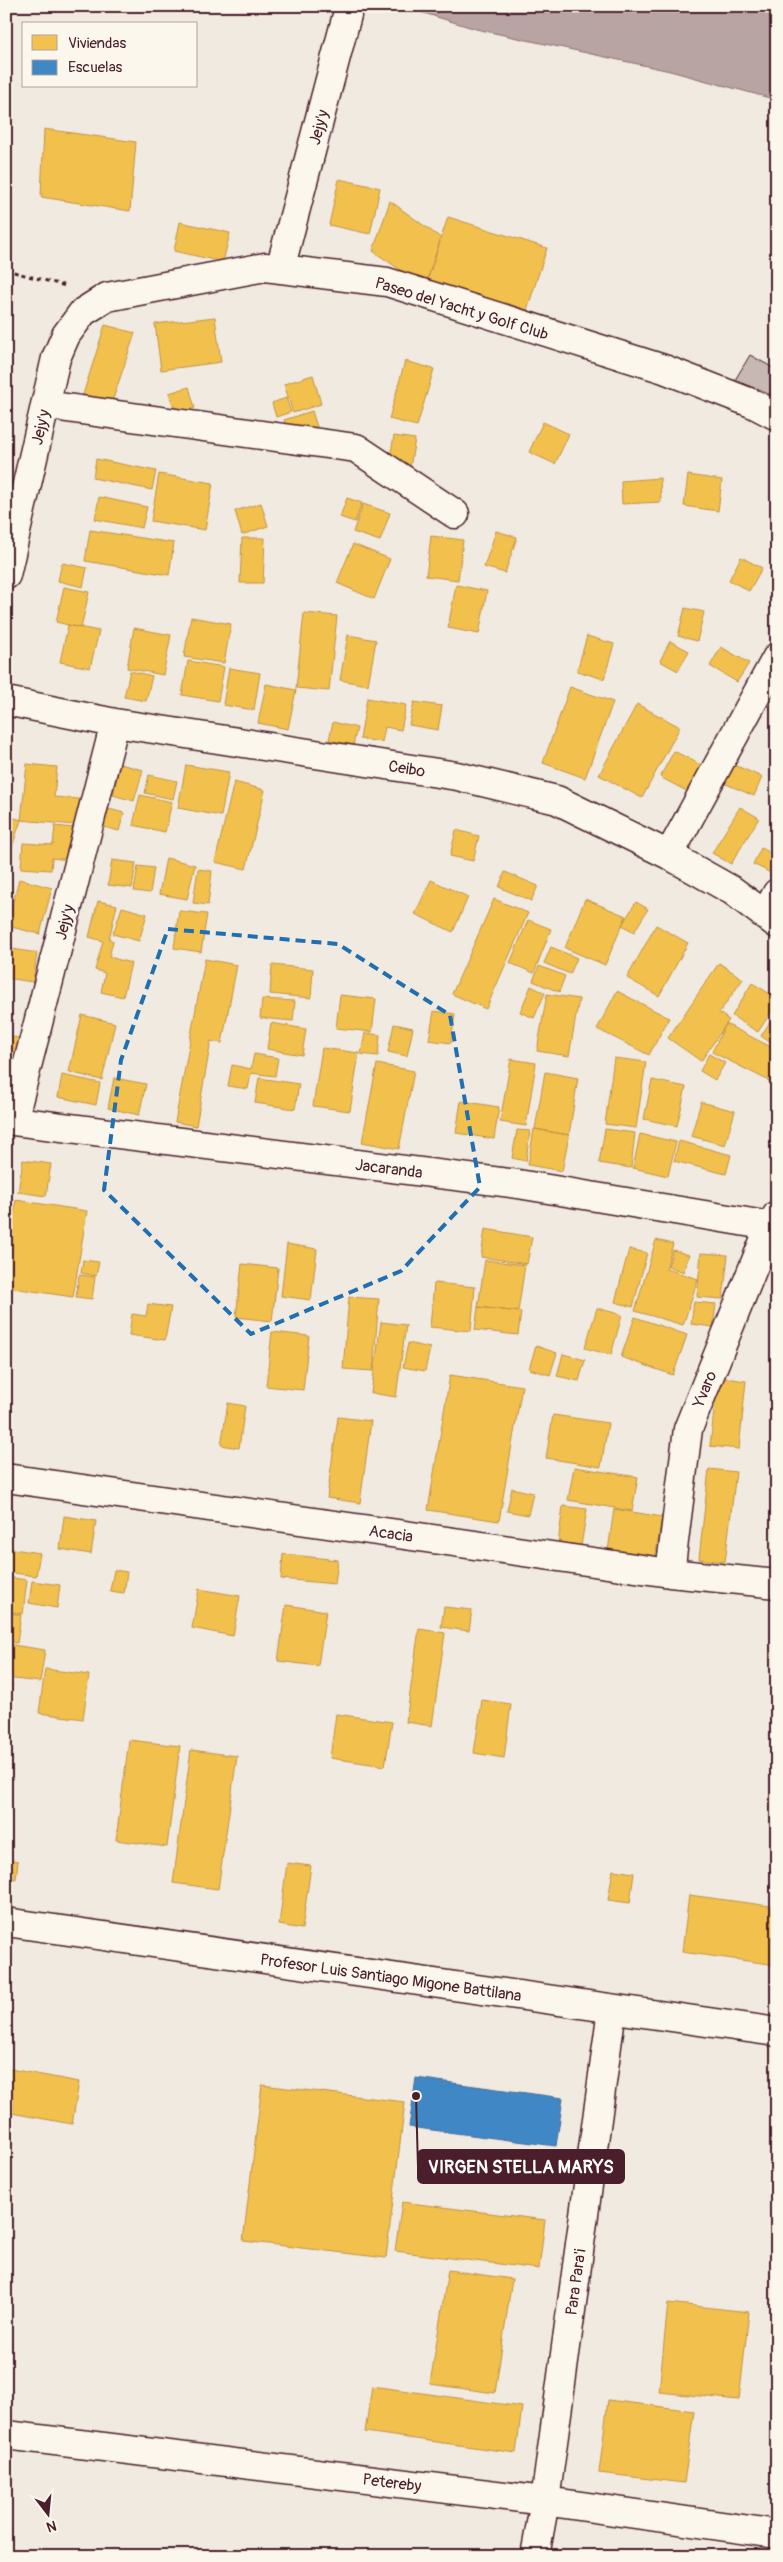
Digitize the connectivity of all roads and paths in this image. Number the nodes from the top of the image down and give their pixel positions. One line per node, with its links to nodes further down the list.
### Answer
1 (348, 15): 2 (street, Jejy'y)
2 (280, 269): 4 (street, Paseo del Yacht y Golf Club); 6 (street, Paseo del Yacht y Golf Club)
3 (6, 270): 4 (path)
4 (107, 297): 5 (street, Jejy'y)
5 (45, 405): 7 (street); 8 (street, Jejy'y)
6 (777, 416)
7 (455, 514)
8 (6, 575)
9 (777, 657): 12 (street)
10 (6, 701): 11 (street, Ceibo)
11 (115, 723): 12 (street, Ceibo); 14 (street, Jejy'y)
12 (669, 854): 13 (street, Ceibo)
13 (773, 911)
14 (9, 1120): 15 (street, Jacaranda)
15 (773, 1220): 17 (street, Yvaro)
16 (6, 1478): 17 (street, Acacia)
17 (670, 1573): 18 (street, Acacia)
18 (777, 1584)
19 (6, 1922): 20 (street, Profesor Luis Santiago Migone Battilana)
20 (612, 2009): 21 (street, Profesor Luis Santiago Migone Battilana); 23 (street, Para Para'i)
21 (777, 2032)
22 (6, 2435): 23 (street, Petereby)
23 (546, 2501): 24 (street, Petereby); 25 (street, Para Para'i)
24 (777, 2534)
25 (535, 2556)

